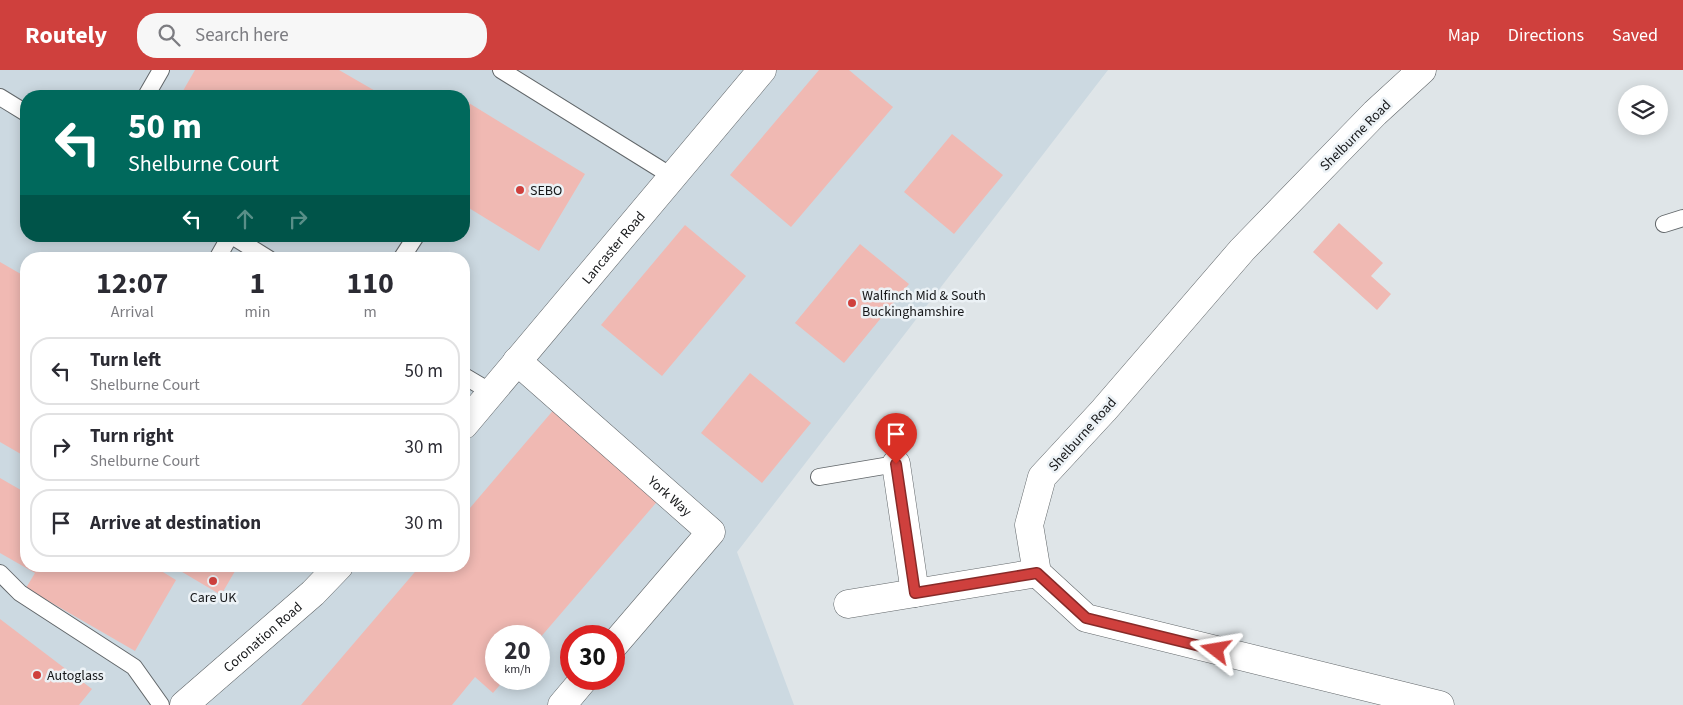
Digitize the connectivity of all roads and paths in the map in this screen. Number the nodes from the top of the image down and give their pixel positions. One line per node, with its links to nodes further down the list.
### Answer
1 (161, 70): 5 (lane)
2 (501, 70): 8 (lane)
3 (762, 70): 8 (street, Lancaster Road)
4 (1422, 70): 21 (street, Shelburne Road)
5 (149, 90)
6 (0, 97): 7 (lane)
7 (20, 109)
8 (673, 177): 13 (street, Lancaster Road)
9 (1683, 218): 10 (lane)
10 (1664, 224)
11 (241, 242): 12 (lane)
12 (257, 252)
13 (517, 361): 15 (street, Lancaster Road); 24 (street, York Way)
14 (470, 380): 15 (lane)
15 (491, 392): 16 (street, Lancaster Road)
16 (470, 418)
17 (896, 464): 18 (lane); 22 (street)
18 (819, 477)
19 (0, 572): 26 (lane)
20 (333, 572): 27 (street, Coronation Road)
21 (1037, 573): 22 (street); 29 (street)
22 (915, 593): 23 (street)
23 (848, 604)
24 (625, 632)
25 (575, 690): 28 (street)
26 (161, 705)
27 (184, 705)
28 (562, 705)
29 (1440, 705)

